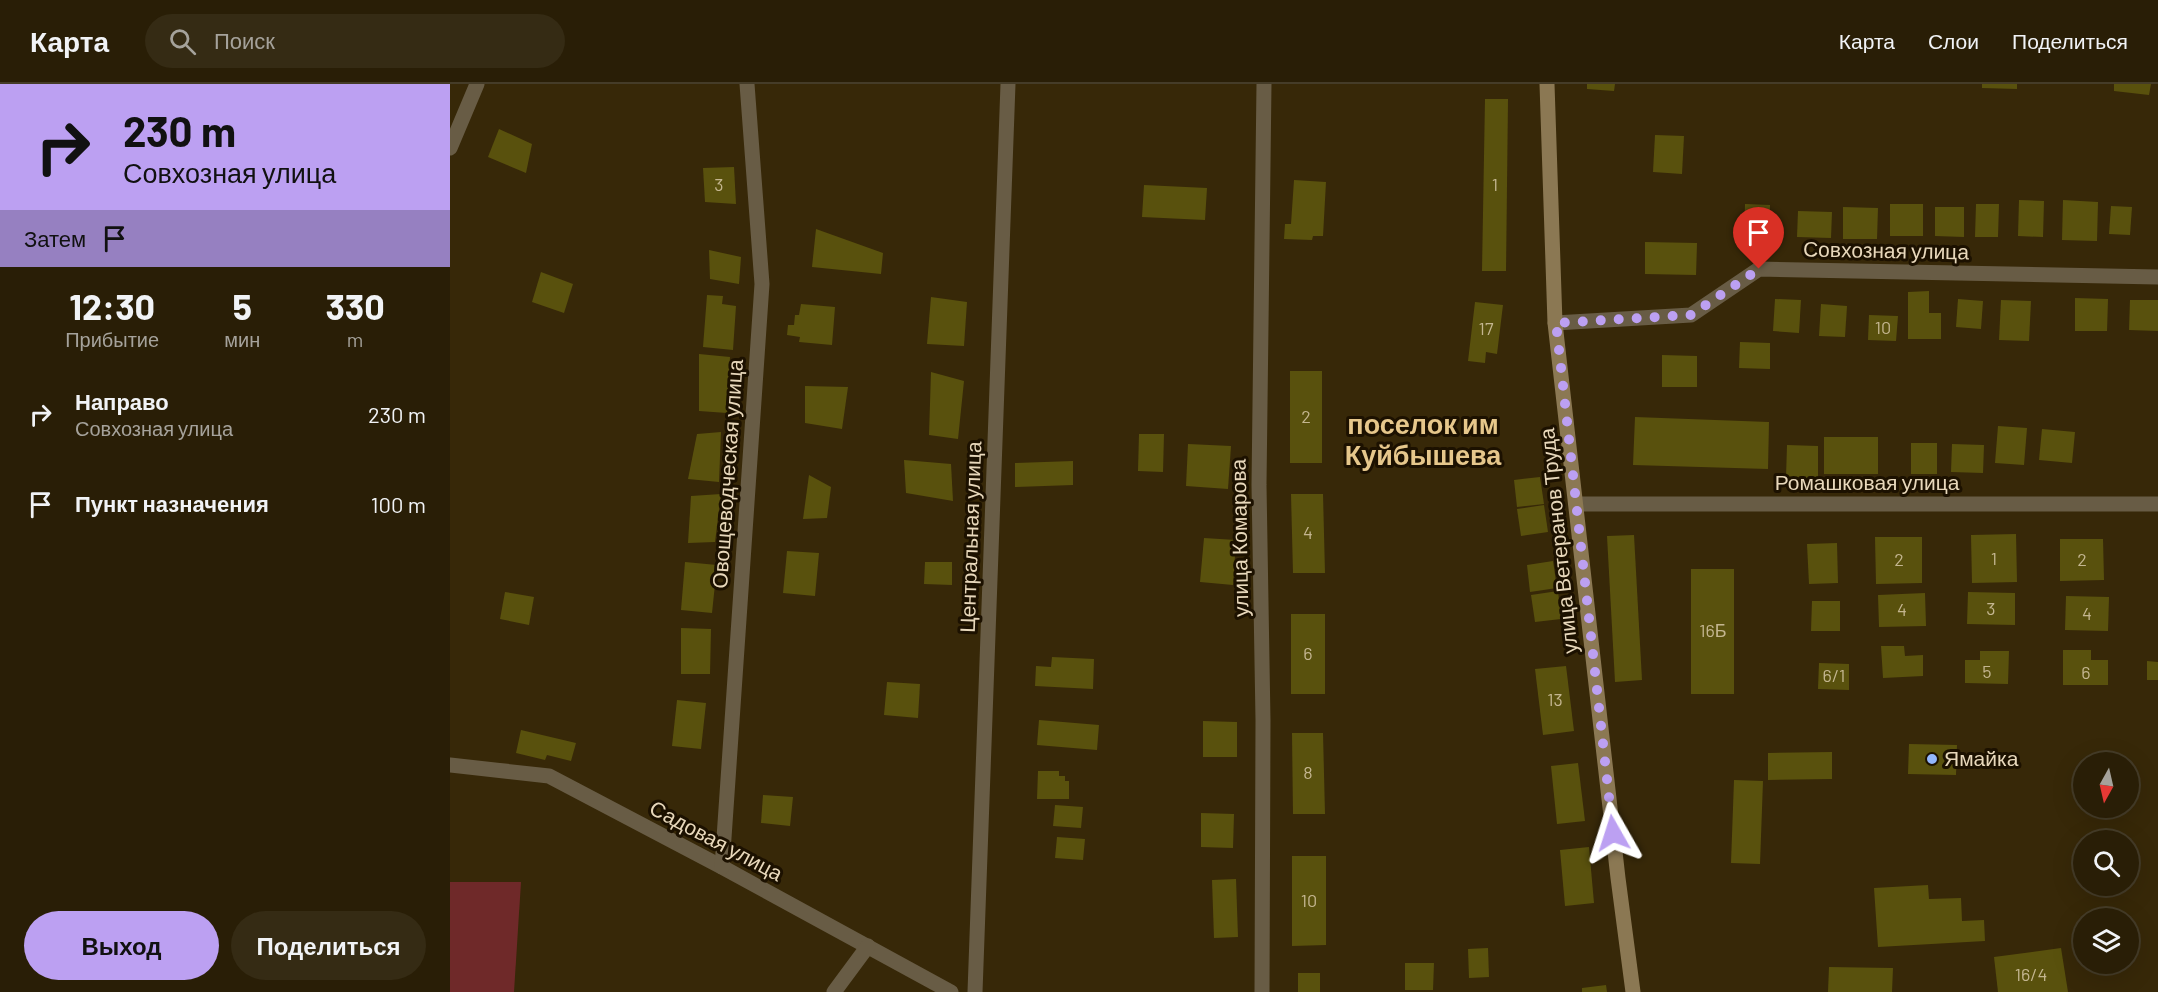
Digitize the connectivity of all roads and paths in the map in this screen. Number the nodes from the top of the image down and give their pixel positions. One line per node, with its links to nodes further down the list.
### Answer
1 (477, 84): 6 (street)
2 (747, 84): 12 (street, Овощеводческая улица)
3 (1008, 84): 16 (street, Центральная улица)
4 (1264, 84): 17 (street, улица Комарова)
5 (1547, 84): 8 (street, улица Ветеранов Труда)
6 (450, 148)
7 (2158, 277): 8 (street, Совхозная улица)
8 (1556, 323): 9 (street, улица Ветеранов Труда)
9 (1576, 504): 10 (street, Ромашковая улица); 18 (street, улица Ветеранов Труда)
10 (2158, 504)
11 (450, 765): 12 (street, Садовая улица)
12 (722, 867): 13 (street, Садовая улица)
13 (868, 946): 14 (street); 15 (street, Садовая улица)
14 (834, 992)
15 (951, 992)
16 (975, 992)
17 (1262, 992)
18 (1633, 992)

